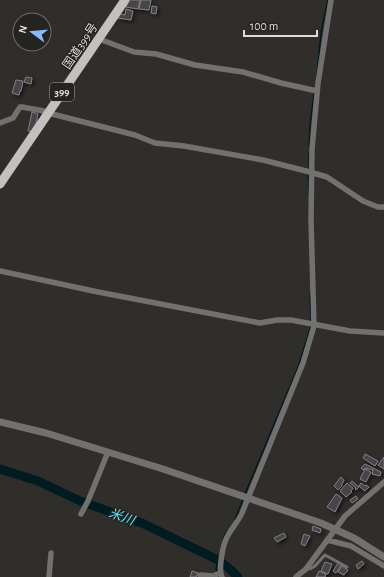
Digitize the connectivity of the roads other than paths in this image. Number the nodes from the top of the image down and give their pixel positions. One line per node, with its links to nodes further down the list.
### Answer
1 (125, 0): 3 (highway, 国道399号 / 399)
2 (330, 0): 4 (street)
3 (98, 39): 4 (street); 5 (highway, 国道399号 / 399)
4 (316, 90): 7 (street)
5 (48, 113): 6 (street); 7 (street); 8 (highway, 国道399号 / 399)
6 (0, 123)
7 (309, 172): 9 (street); 11 (street)
8 (0, 184)
9 (384, 207)
10 (0, 270): 11 (street)
11 (312, 324): 12 (street); 16 (street)
12 (384, 333)
13 (0, 422): 14 (street)
14 (108, 452): 16 (street); 17 (street)
15 (384, 482): 18 (street)
16 (247, 498): 18 (street); 26 (street)
17 (81, 514)
18 (335, 529): 19 (street); 21 (street)
19 (327, 540): 22 (street); 24 (street)
20 (51, 553): 27 (street)
21 (384, 557)
22 (384, 566)
23 (347, 567): 24 (lane)
24 (305, 569): 28 (street)
25 (200, 575): 26 (street)
26 (219, 575)
27 (49, 577)
28 (296, 577)

